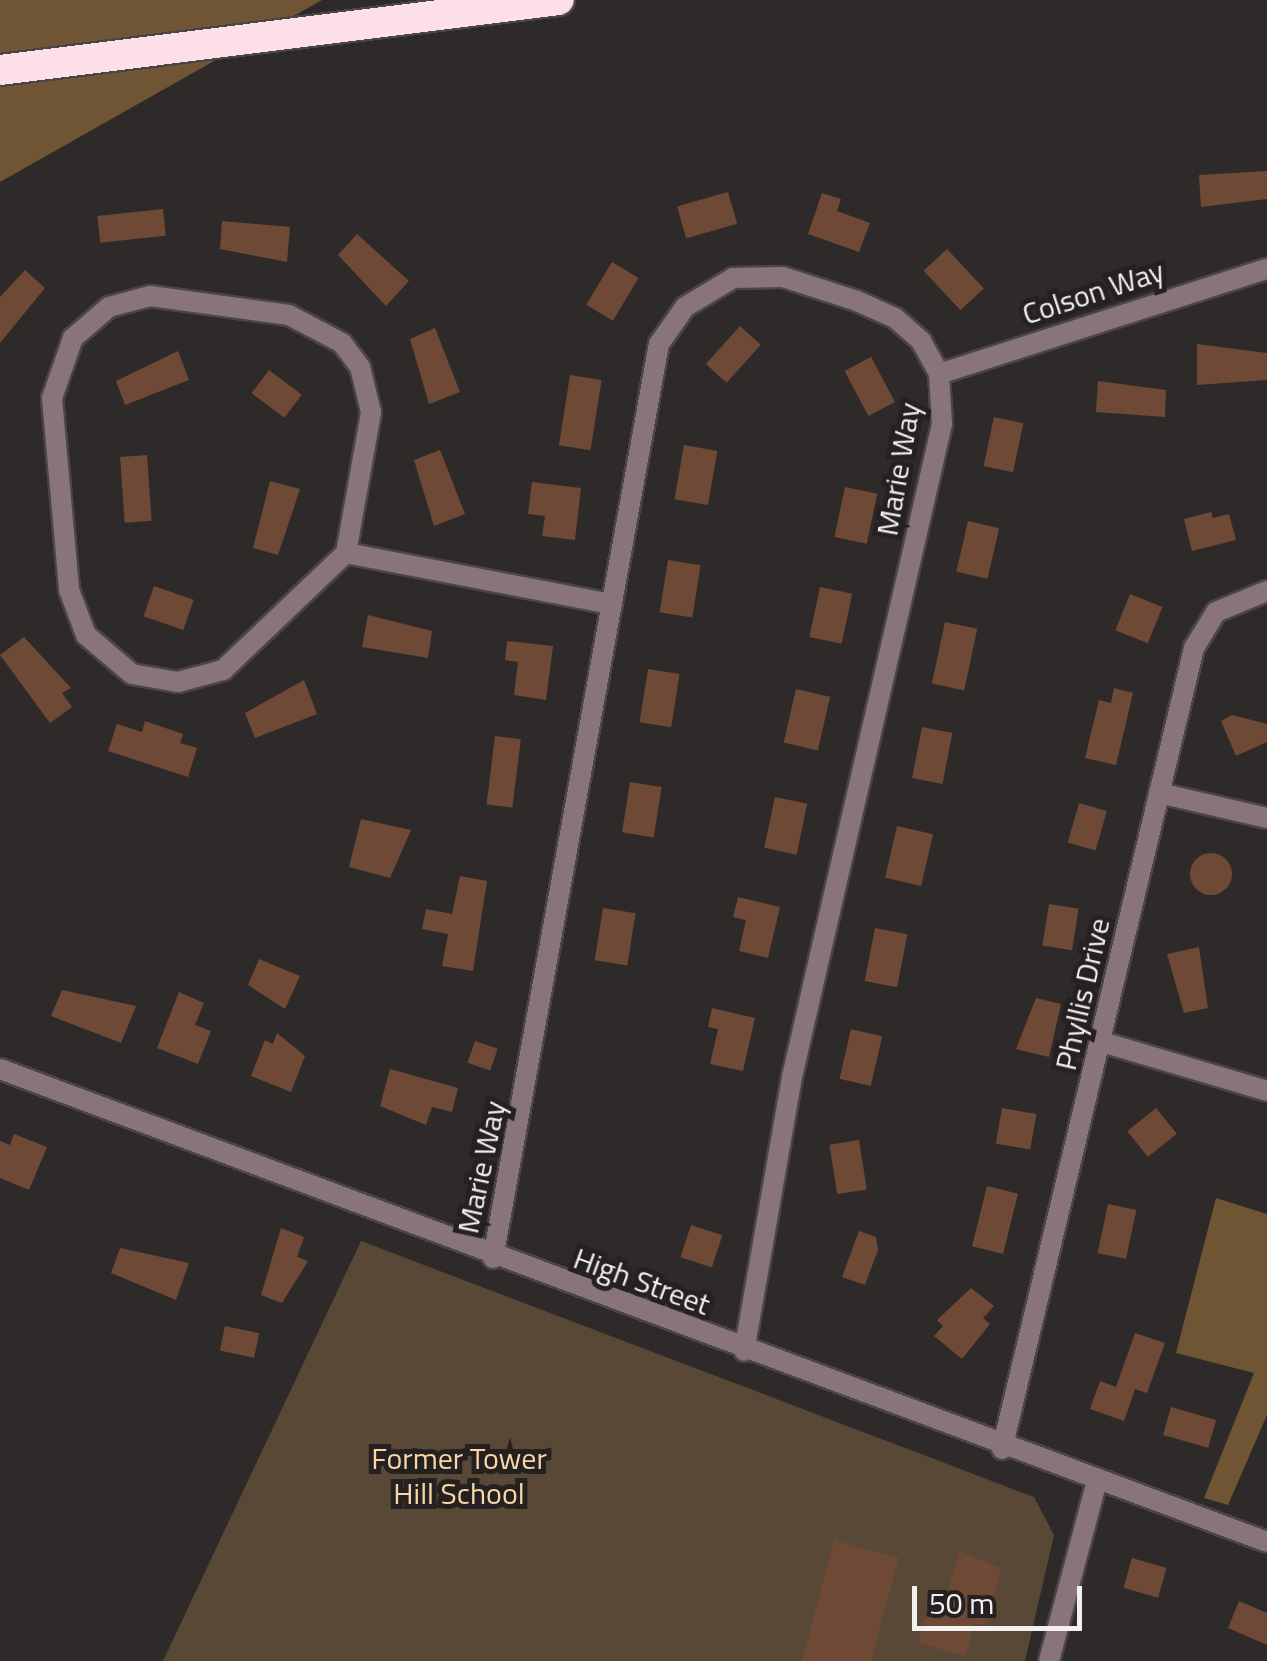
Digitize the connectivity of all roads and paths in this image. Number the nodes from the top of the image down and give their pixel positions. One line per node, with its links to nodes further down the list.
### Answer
1 (559, 0): 2 (highway)
2 (0, 70)
3 (1267, 269): 4 (street, Colson Way)
4 (939, 374): 7 (street, Marie Way); 14 (street, Marie Way)
5 (346, 553): 5 (street); 7 (street)
6 (1267, 591): 8 (street, Phyllis Drive)
7 (612, 604): 13 (street, Marie Way)
8 (1160, 793): 9 (street); 10 (street, Phyllis Drive)
9 (1267, 818)
10 (1102, 1042): 12 (street); 15 (street, Phyllis Drive)
11 (0, 1069): 13 (street, High Street)
12 (1267, 1092)
13 (493, 1258): 14 (street, High Street)
14 (744, 1351): 15 (street, High Street)
15 (1002, 1449): 16 (street, High Street)
16 (1097, 1482): 17 (street, High Street); 18 (street)
17 (1267, 1542)
18 (1050, 1661)

